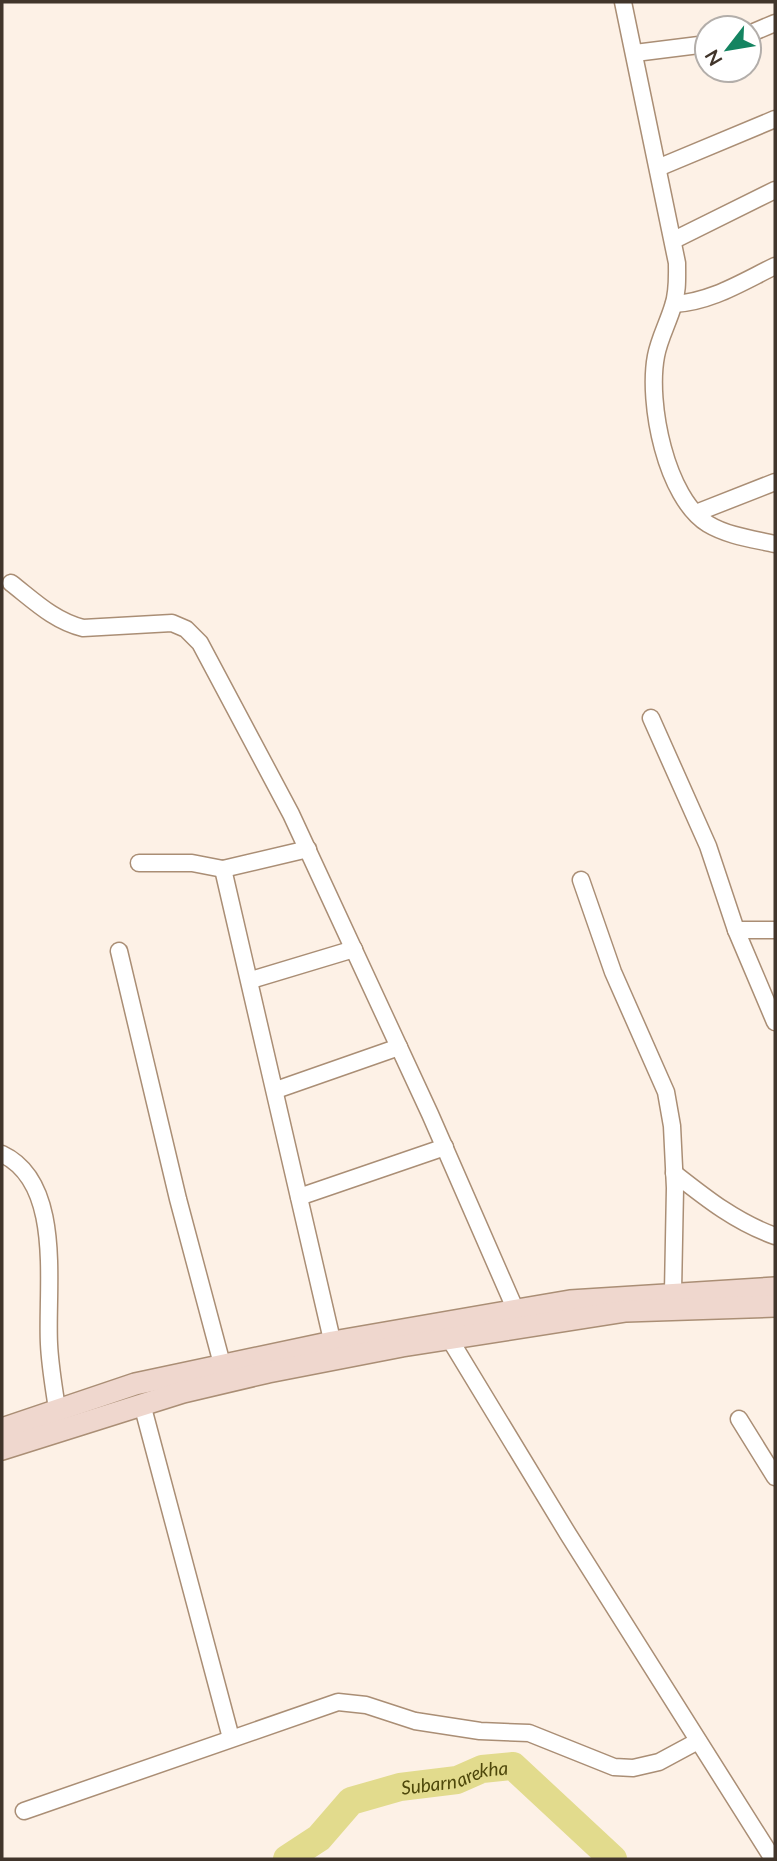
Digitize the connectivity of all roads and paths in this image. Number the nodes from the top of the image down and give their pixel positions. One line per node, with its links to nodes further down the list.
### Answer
1 (623, 2): 3 (street)
2 (693, 46): 3 (street)
3 (635, 53): 5 (street)
4 (775, 120): 5 (street)
5 (660, 167): 7 (street)
6 (775, 190): 7 (street)
7 (674, 240): 9 (street)
8 (775, 266): 9 (street)
9 (674, 304): 11 (street)
10 (775, 482): 11 (street)
11 (696, 513): 12 (street)
12 (775, 544)
13 (11, 583): 15 (street)
14 (651, 718): 19 (street)
15 (307, 849): 17 (street); 21 (street)
16 (139, 863): 17 (street)
17 (223, 869): 23 (street)
18 (581, 880): 29 (street)
19 (736, 930): 20 (street); 24 (street)
20 (775, 930)
21 (354, 949): 23 (street); 25 (street)
22 (119, 951): 38 (street)
23 (251, 980): 26 (street)
24 (775, 1022)
25 (400, 1047): 26 (street); 27 (street)
26 (276, 1090): 30 (street)
27 (445, 1147): 30 (street); 35 (street)
28 (2, 1154): 40 (street)
29 (674, 1173): 31 (street); 33 (street)
30 (299, 1197): 37 (street)
31 (775, 1236)
32 (775, 1288): 33 (main road)
33 (673, 1292): 35 (main road)
34 (775, 1306): 35 (main road)
35 (518, 1318): 36 (main road); 37 (main road)
36 (450, 1338): 37 (main road); 46 (street)
37 (335, 1351): 38 (main road); 39 (main road)
38 (222, 1364): 40 (main road)
39 (142, 1404): 43 (main road); 45 (street)
40 (57, 1409): 42 (main road)
41 (739, 1419): 44 (street)
42 (2, 1429)
43 (2, 1449)
44 (775, 1477)
45 (231, 1738): 46 (street); 47 (street)
46 (698, 1741): 48 (street)
47 (24, 1811)
48 (773, 1859)

